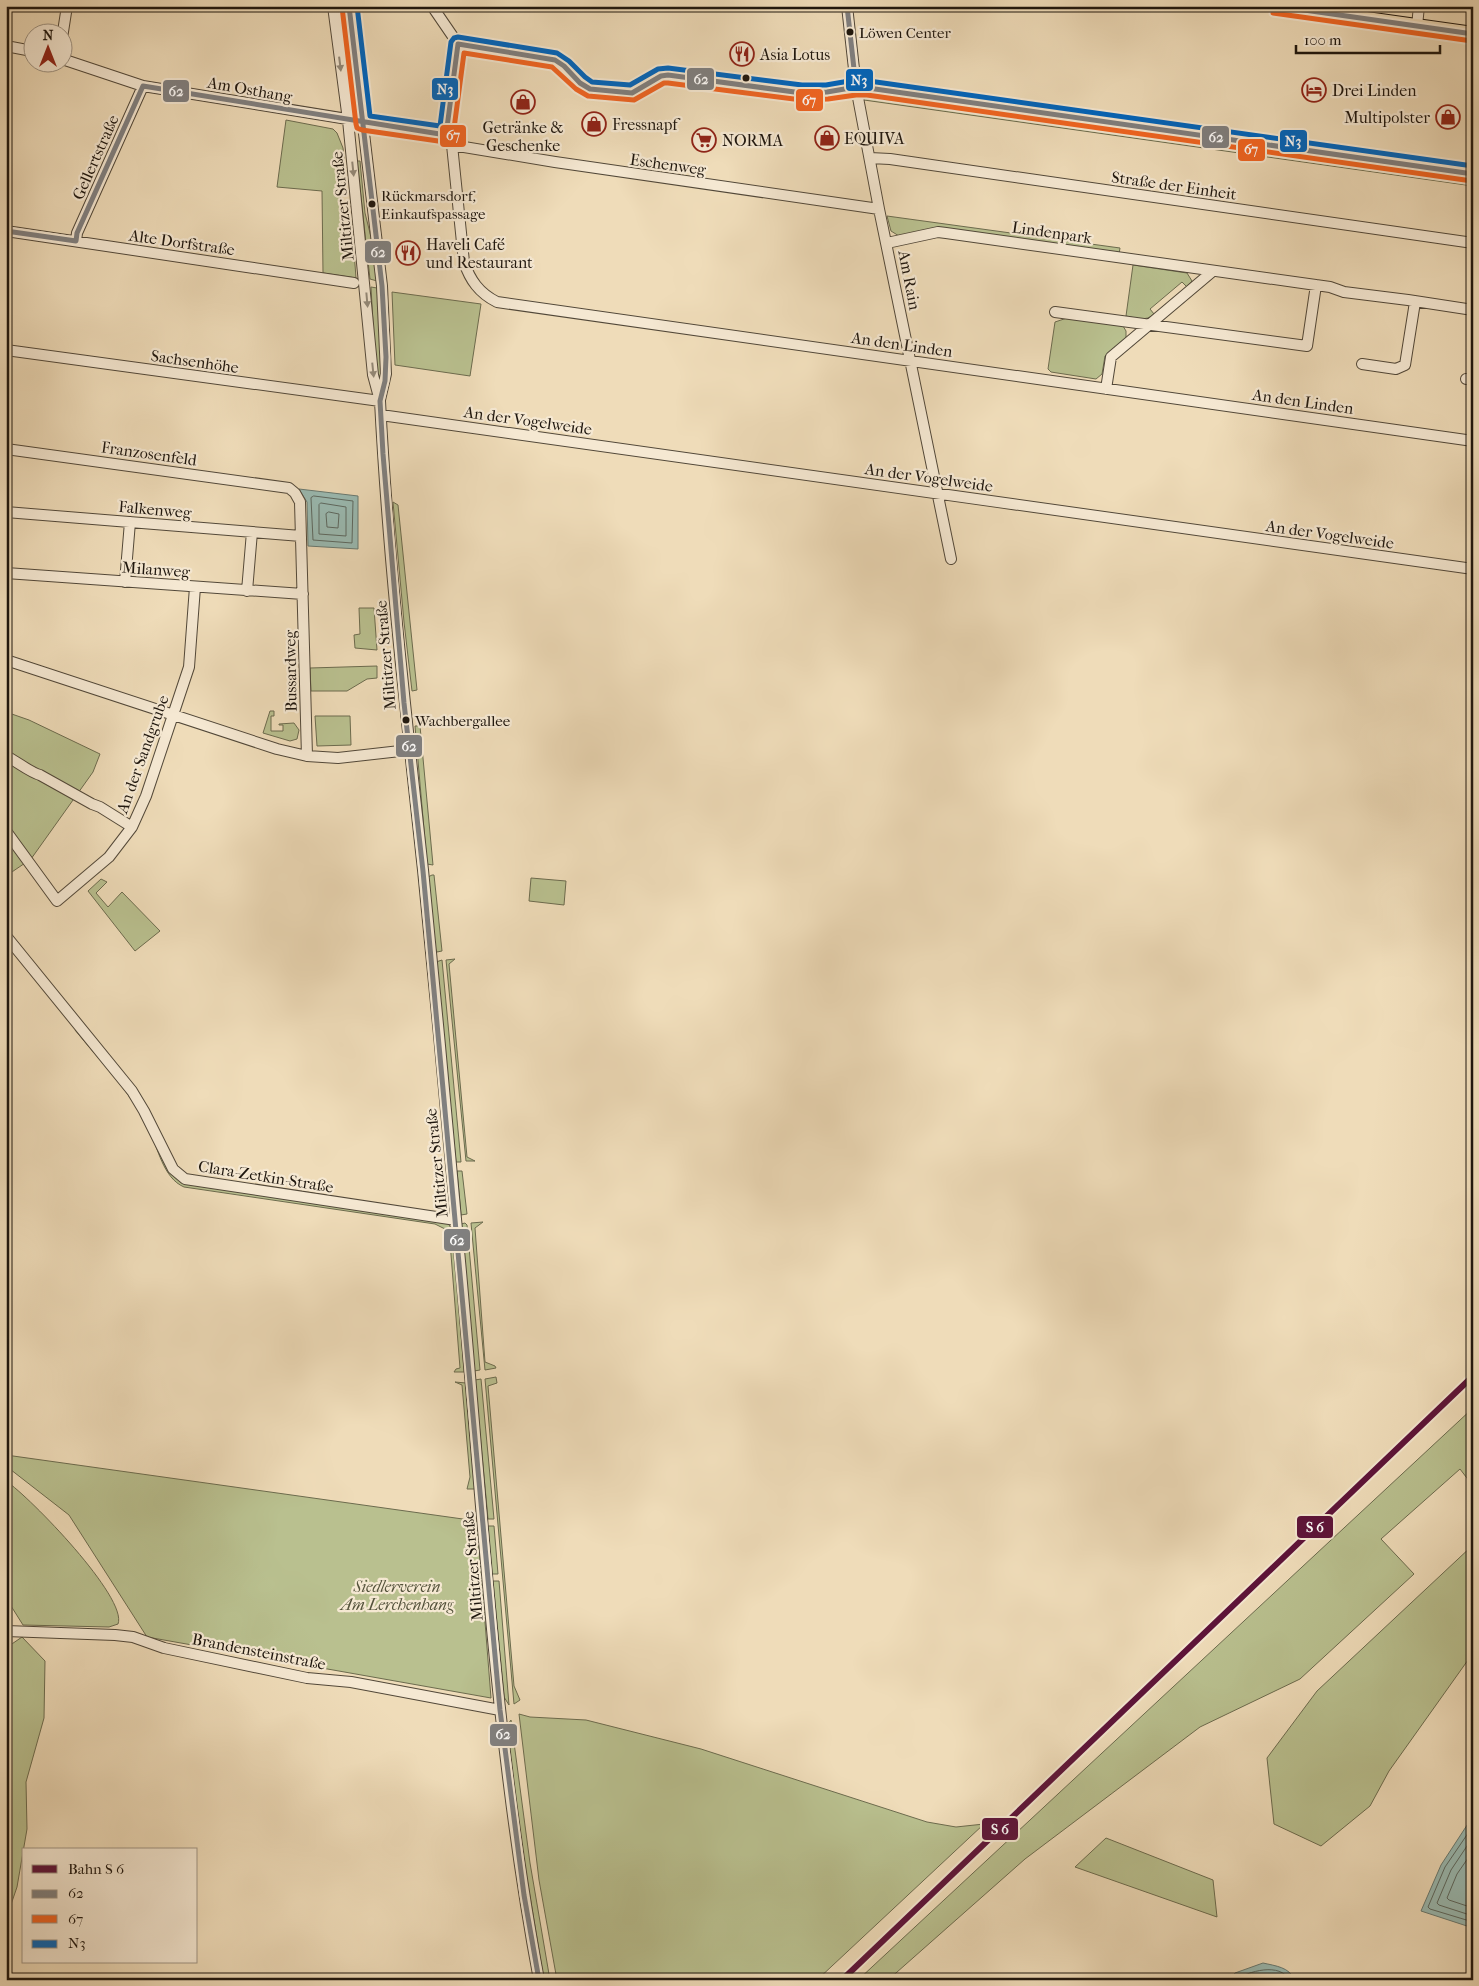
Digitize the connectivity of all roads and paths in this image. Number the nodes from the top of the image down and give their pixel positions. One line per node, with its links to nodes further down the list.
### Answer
1 (67, 6): 9 (street)
2 (333, 6): 18 (street, Miltitzer Straße, one-way to 18)
3 (349, 6): 19 (street, Miltitzer Straße)
4 (432, 6): 12 (street)
5 (847, 6): 17 (street, Am Rain)
6 (1274, 6): 8 (main road)
7 (1420, 6): 10 (street)
8 (1302, 8): 10 (main road)
9 (64, 22)
10 (1417, 26): 11 (main road)
11 (1473, 34)
12 (458, 44): 17 (street); 20 (street)
13 (6, 46): 14 (street)
14 (22, 49)
15 (72, 62): 16 (street, Am Osthang)
16 (144, 86): 18 (street, Am Osthang); 26 (street, Gellertstraße)
17 (856, 87): 22 (street, Am Rain); 23 (street)
18 (348, 120): 19 (street, Am Osthang); 40 (street, Miltitzer Straße, one-way to 40)
19 (363, 123): 20 (street, Am Osthang); 40 (street, Miltitzer Straße)
20 (446, 135): 21 (street)
21 (452, 145): 24 (street, Eschenweg); 37 (street, An den Linden)
22 (870, 158): 24 (street, Am Rain); 28 (street, Straße der Einheit)
23 (1473, 174)
24 (879, 209): 27 (street, Am Rain)
25 (6, 231): 26 (street, Alte Dorfstraße)
26 (76, 241): 30 (street, Alte Dorfstraße)
27 (887, 243): 29 (street, Lindenpark); 37 (street, Am Rain)
28 (1473, 243)
29 (1213, 271): 31 (street, Lindenpark); 35 (street)
30 (354, 283)
31 (1316, 285): 32 (street, Lindenpark); 35 (street)
32 (1415, 302): 33 (street, Lindenpark); 38 (street)
33 (1473, 310)
34 (1055, 312): 35 (street)
35 (1150, 324): 39 (street)
36 (6, 350): 40 (street, Sachsenhöhe)
37 (911, 361): 39 (street, An den Linden); 45 (street, Am Rain)
38 (1362, 364)
39 (1106, 389): 42 (street, An den Linden)
40 (380, 401): 41 (street, Miltitzer Straße)
41 (381, 415): 45 (street, An der Vogelweide); 59 (street, Miltitzer Straße)
42 (1473, 441)
43 (6, 449): 44 (street, Franzosenfeld)
44 (287, 487): 49 (street, Bussardweg)
45 (936, 493): 50 (street, Am Rain); 51 (street, An der Vogelweide)
46 (6, 512): 47 (street, Falkenweg)
47 (130, 522): 48 (street, Falkenweg); 53 (street)
48 (252, 532): 49 (street, Falkenweg); 55 (street)
49 (301, 536): 56 (street, Bussardweg)
50 (951, 559)
51 (1473, 569)
52 (6, 573): 53 (street, Milanweg)
53 (125, 582): 54 (street, Milanweg)
54 (195, 587): 55 (street, Milanweg); 58 (street, An der Sandgrube)
55 (247, 591): 56 (street, Milanweg)
56 (303, 594): 61 (street, Bussardweg)
57 (6, 660): 58 (street)
58 (173, 714): 61 (street); 62 (street, An der Sandgrube)
59 (409, 750): 61 (street); 65 (street, Miltitzer Straße)
60 (6, 756): 62 (street)
61 (307, 756)
62 (132, 827): 63 (street, An der Sandgrube)
63 (6, 831)
64 (8, 940): 65 (street, Clara-Zetkin-Straße)
65 (456, 1220): 67 (street, Miltitzer Straße)
66 (9, 1631): 67 (street, Brandensteinstraße)
67 (500, 1710): 68 (street, Miltitzer Straße)
68 (539, 1980)

